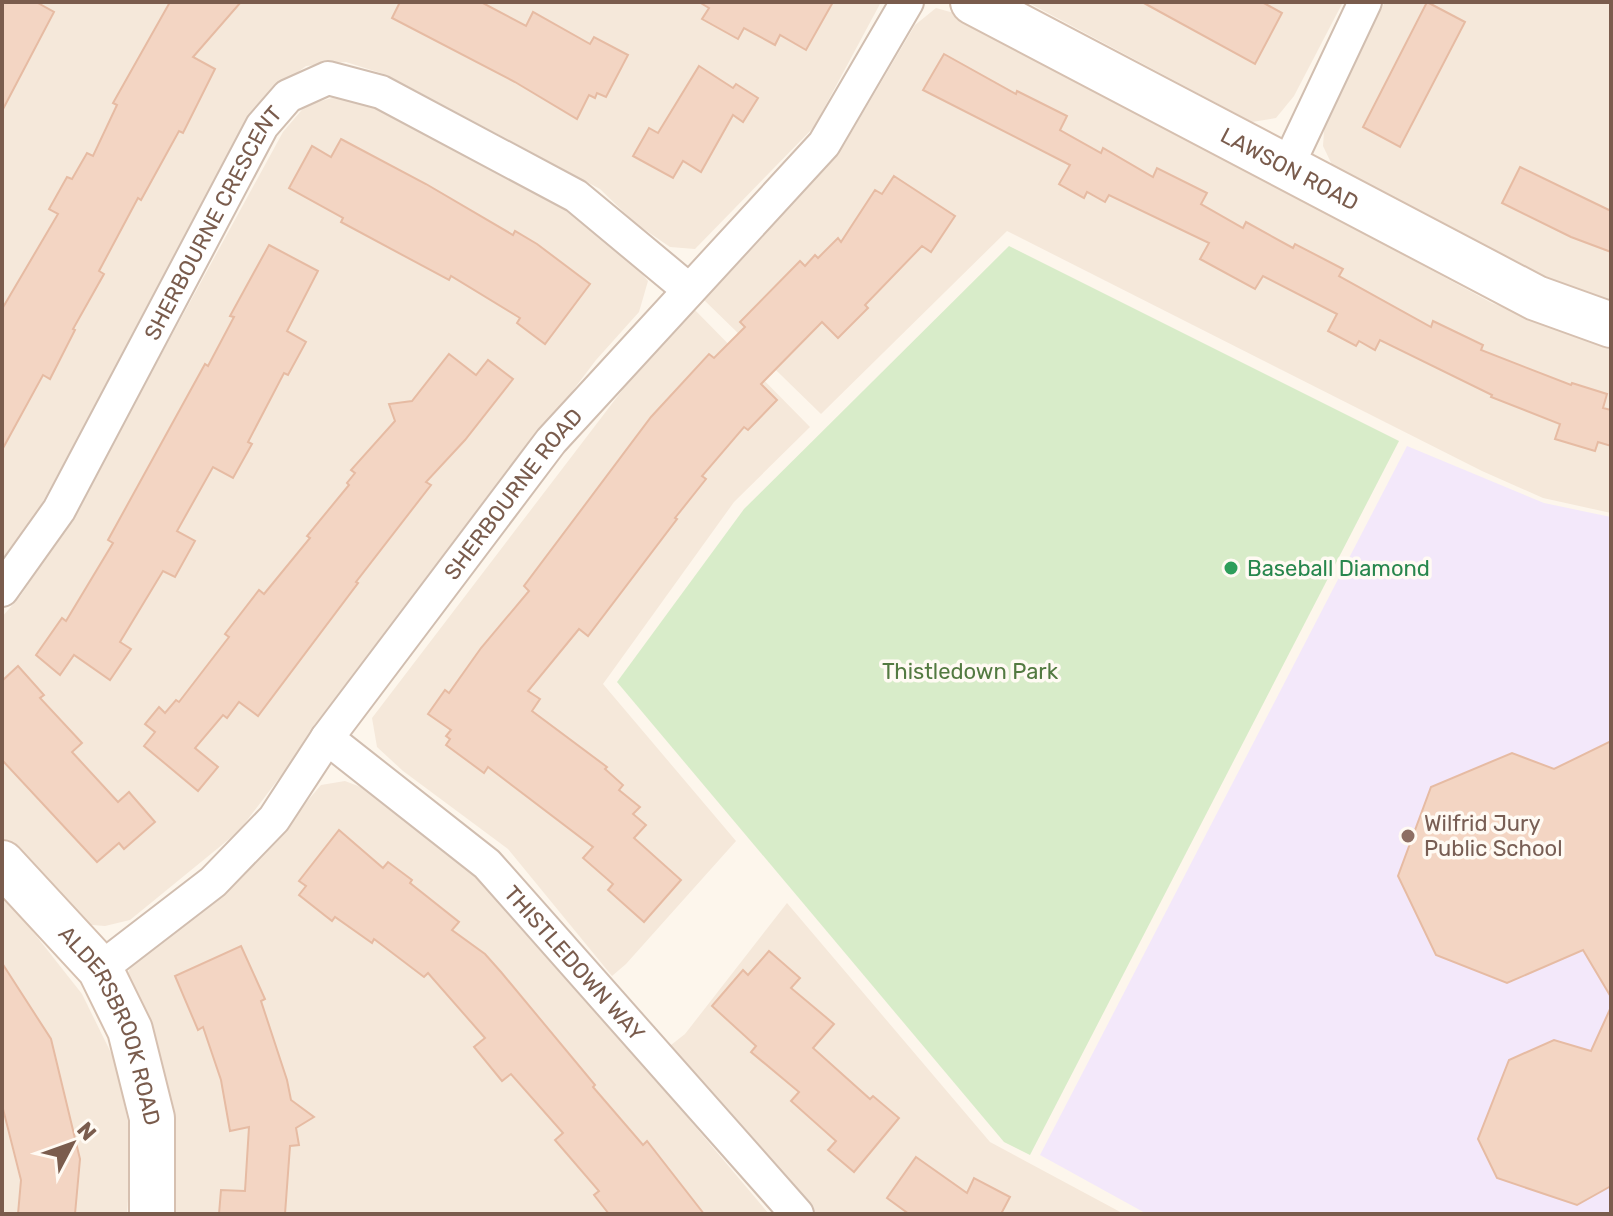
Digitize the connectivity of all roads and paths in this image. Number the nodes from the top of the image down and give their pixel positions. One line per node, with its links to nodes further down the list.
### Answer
1 (907, 2): 5 (street, SHERBOURNE ROAD)
2 (973, 2): 4 (street, LAWSON ROAD)
3 (1365, 2): 4 (street)
4 (1287, 167): 6 (street, LAWSON ROAD)
5 (689, 290): 7 (street, SHERBOURNE CRESCENT); 8 (street, SHERBOURNE ROAD)
6 (1611, 325)
7 (2, 590)
8 (327, 738): 10 (street, SHERBOURNE ROAD); 12 (street, THISTLEDOWN WAY)
9 (2, 863): 10 (street, ALDERSBROOK ROAD)
10 (100, 969): 11 (street, ALDERSBROOK ROAD)
11 (152, 1214)
12 (797, 1214)

